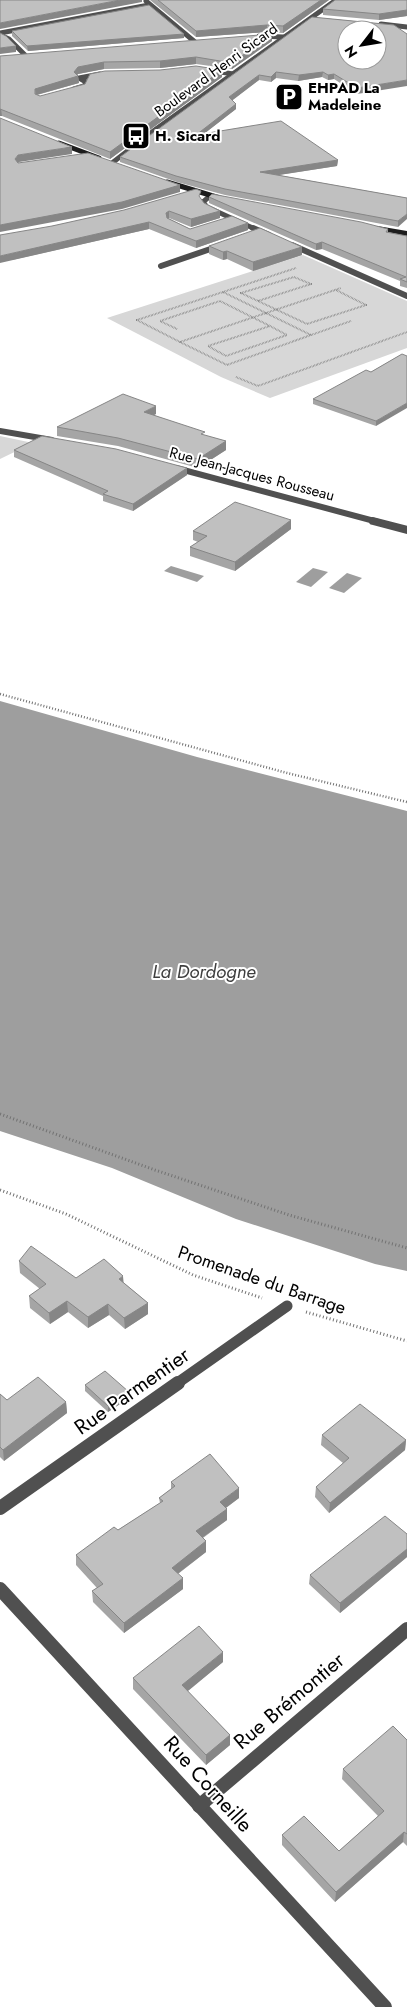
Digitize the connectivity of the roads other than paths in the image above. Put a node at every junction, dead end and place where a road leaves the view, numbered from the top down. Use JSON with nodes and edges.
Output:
{"nodes":[{"id":1,"x":336,"y":0,"type":"edge"},
{"id":2,"x":147,"y":2,"type":"edge"},
{"id":3,"x":312,"y":18,"type":"junction"},
{"id":4,"x":320,"y":18,"type":"edge"},
{"id":5,"x":387,"y":25,"type":"edge"},
{"id":6,"x":407,"y":27,"type":"edge"},
{"id":7,"x":0,"y":34,"type":"edge"},
{"id":8,"x":249,"y":37,"type":"edge"},
{"id":9,"x":283,"y":37,"type":"junction"},
{"id":10,"x":204,"y":41,"type":"edge"},
{"id":11,"x":185,"y":42,"type":"edge"},
{"id":12,"x":195,"y":42,"type":"junction"},
{"id":13,"x":36,"y":55,"type":"edge"},
{"id":14,"x":26,"y":56,"type":"junction"},
{"id":15,"x":17,"y":57,"type":"edge"},
{"id":16,"x":201,"y":69,"type":"edge"},
{"id":17,"x":105,"y":73,"type":"edge"},
{"id":18,"x":233,"y":74,"type":"junction"},
{"id":19,"x":70,"y":91,"type":"edge"},
{"id":20,"x":53,"y":141,"type":"edge"},
{"id":21,"x":92,"y":156,"type":"junction"},
{"id":22,"x":74,"y":158,"type":"edge"},
{"id":23,"x":112,"y":163,"type":"junction"},
{"id":24,"x":121,"y":166,"type":"edge"},
{"id":25,"x":162,"y":180,"type":"edge"},
{"id":26,"x":195,"y":192,"type":"junction"},
{"id":27,"x":184,"y":196,"type":"edge"},
{"id":28,"x":210,"y":196,"type":"junction"},
{"id":29,"x":234,"y":202,"type":"edge"},
{"id":30,"x":233,"y":218,"type":"junction"},
{"id":31,"x":224,"y":221,"type":"edge"},
{"id":32,"x":374,"y":228,"type":"edge"},
{"id":33,"x":260,"y":231,"type":"junction"},
{"id":34,"x":251,"y":234,"type":"edge"},
{"id":35,"x":407,"y":234,"type":"edge"},
{"id":36,"x":278,"y":239,"type":"edge"},
{"id":37,"x":233,"y":240,"type":"edge"},
{"id":38,"x":287,"y":243,"type":"edge"},
{"id":39,"x":161,"y":266,"type":"dead end"},
{"id":40,"x":407,"y":296,"type":"edge"},
{"id":41,"x":0,"y":431,"type":"edge"},
{"id":42,"x":58,"y":441,"type":"edge"},
{"id":43,"x":170,"y":466,"type":"edge"},
{"id":44,"x":407,"y":530,"type":"edge"},
{"id":45,"x":286,"y":1306,"type":"road end"},
{"id":46,"x":0,"y":1508,"type":"edge"},
{"id":47,"x":0,"y":1589,"type":"edge"},
{"id":48,"x":407,"y":1629,"type":"edge"},
{"id":49,"x":199,"y":1806,"type":"junction"},
{"id":50,"x":386,"y":2007,"type":"edge"}],
"edges":[{"from":1,"to":3,"type":"street","name":"Boulevard Henri Sicard"},
{"from":2,"to":7,"type":"street"},
{"from":2,"to":12,"type":"street"},
{"from":3,"to":4,"type":"street"},
{"from":3,"to":9,"type":"street","name":"Boulevard Henri Sicard"},
{"from":5,"to":6,"type":"street"},
{"from":7,"to":14,"type":"street"},
{"from":8,"to":9,"type":"street"},
{"from":9,"to":18,"type":"street","name":"Boulevard Henri Sicard"},
{"from":10,"to":12,"type":"street"},
{"from":11,"to":12,"type":"street"},
{"from":13,"to":14,"type":"street"},
{"from":14,"to":15,"type":"street"},
{"from":16,"to":18,"type":"street"},
{"from":17,"to":19,"type":"street"},
{"from":18,"to":23,"type":"street","name":"Boulevard Henri Sicard"},
{"from":20,"to":21,"type":"main road"},
{"from":21,"to":22,"type":"street"},
{"from":21,"to":23,"type":"main road"},
{"from":23,"to":24,"type":"main road"},
{"from":25,"to":26,"type":"main road"},
{"from":26,"to":27,"type":"street"},
{"from":26,"to":28,"type":"main road"},
{"from":28,"to":29,"type":"main road"},
{"from":28,"to":30,"type":"street"},
{"from":30,"to":31,"type":"street"},
{"from":30,"to":33,"type":"street"},
{"from":32,"to":35,"type":"main road"},
{"from":33,"to":34,"type":"street"},
{"from":33,"to":36,"type":"street"},
{"from":37,"to":39,"type":"street"},
{"from":38,"to":40,"type":"street"},
{"from":41,"to":42,"type":"street"},
{"from":43,"to":44,"type":"street","name":"Rue Jean-Jacques Rousseau"},
{"from":45,"to":46,"type":"street","name":"Rue Parmentier"},
{"from":47,"to":49,"type":"street","name":"Rue Corneille"},
{"from":48,"to":49,"type":"street","name":"Rue Brémontier"},
{"from":49,"to":50,"type":"street","name":"Rue Corneille"}]}
